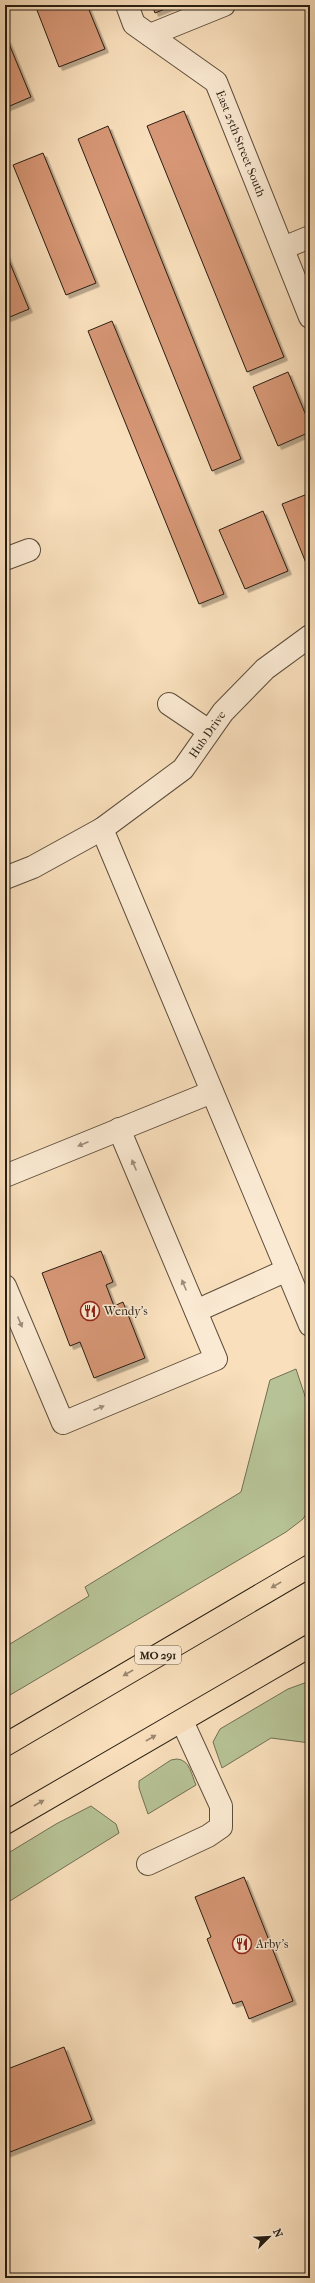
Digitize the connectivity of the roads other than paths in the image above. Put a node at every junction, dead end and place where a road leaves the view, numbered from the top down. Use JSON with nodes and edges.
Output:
{"nodes":[{"id":1,"x":127,"y":5,"type":"edge"},
{"id":2,"x":224,"y":5,"type":"edge"},
{"id":3,"x":150,"y":35,"type":"junction"},
{"id":4,"x":310,"y":237,"type":"edge"},
{"id":5,"x":283,"y":248,"type":"junction"},
{"id":6,"x":310,"y":317,"type":"edge"},
{"id":7,"x":28,"y":550,"type":"dead end"},
{"id":8,"x":5,"y":559,"type":"edge"},
{"id":9,"x":310,"y":636,"type":"edge"},
{"id":10,"x":169,"y":704,"type":"dead end"},
{"id":11,"x":209,"y":731,"type":"junction"},
{"id":12,"x":102,"y":829,"type":"junction"},
{"id":13,"x":5,"y":878,"type":"edge"},
{"id":14,"x":212,"y":1092,"type":"junction"},
{"id":15,"x":119,"y":1128,"type":"junction"},
{"id":16,"x":5,"y":1176,"type":"edge"},
{"id":17,"x":287,"y":1270,"type":"junction"},
{"id":18,"x":5,"y":1286,"type":"edge"},
{"id":19,"x":196,"y":1311,"type":"junction"},
{"id":20,"x":310,"y":1325,"type":"edge"},
{"id":21,"x":310,"y":1566,"type":"edge"},
{"id":22,"x":310,"y":1646,"type":"edge"},
{"id":23,"x":310,"y":1659,"type":"edge"},
{"id":24,"x":277,"y":1665,"type":"junction"},
{"id":25,"x":182,"y":1721,"type":"junction"},
{"id":26,"x":5,"y":1745,"type":"edge"},
{"id":27,"x":5,"y":1823,"type":"edge"},
{"id":28,"x":148,"y":1864,"type":"dead end"}],
"edges":[{"from":1,"to":3,"type":"street","name":"East 25th Street South"},
{"from":2,"to":3,"type":"street"},
{"from":3,"to":5,"type":"street","name":"East 25th Street South"},
{"from":4,"to":5,"type":"street"},
{"from":5,"to":6,"type":"street","name":"East 25th Street South"},
{"from":7,"to":8,"type":"street"},
{"from":9,"to":11,"type":"street","name":"Hub Drive"},
{"from":10,"to":11,"type":"street"},
{"from":11,"to":12,"type":"street","name":"Hub Drive"},
{"from":12,"to":13,"type":"street","name":"Hub Drive"},
{"from":12,"to":14,"type":"street"},
{"from":14,"to":15,"type":"street"},
{"from":14,"to":17,"type":"street"},
{"from":15,"to":16,"type":"street","one_way":true},
{"from":19,"to":15,"type":"street","one_way":true},
{"from":17,"to":19,"type":"street"},
{"from":17,"to":20,"type":"street"},
{"from":18,"to":19,"type":"street","one_way":true},
{"from":21,"to":26,"type":"highway","number":"MO 291","one_way":true},
{"from":22,"to":24,"type":"highway"},
{"from":23,"to":24,"type":"highway"},
{"from":24,"to":25,"type":"highway"},
{"from":27,"to":25,"type":"highway","one_way":true},
{"from":25,"to":28,"type":"street"}]}
